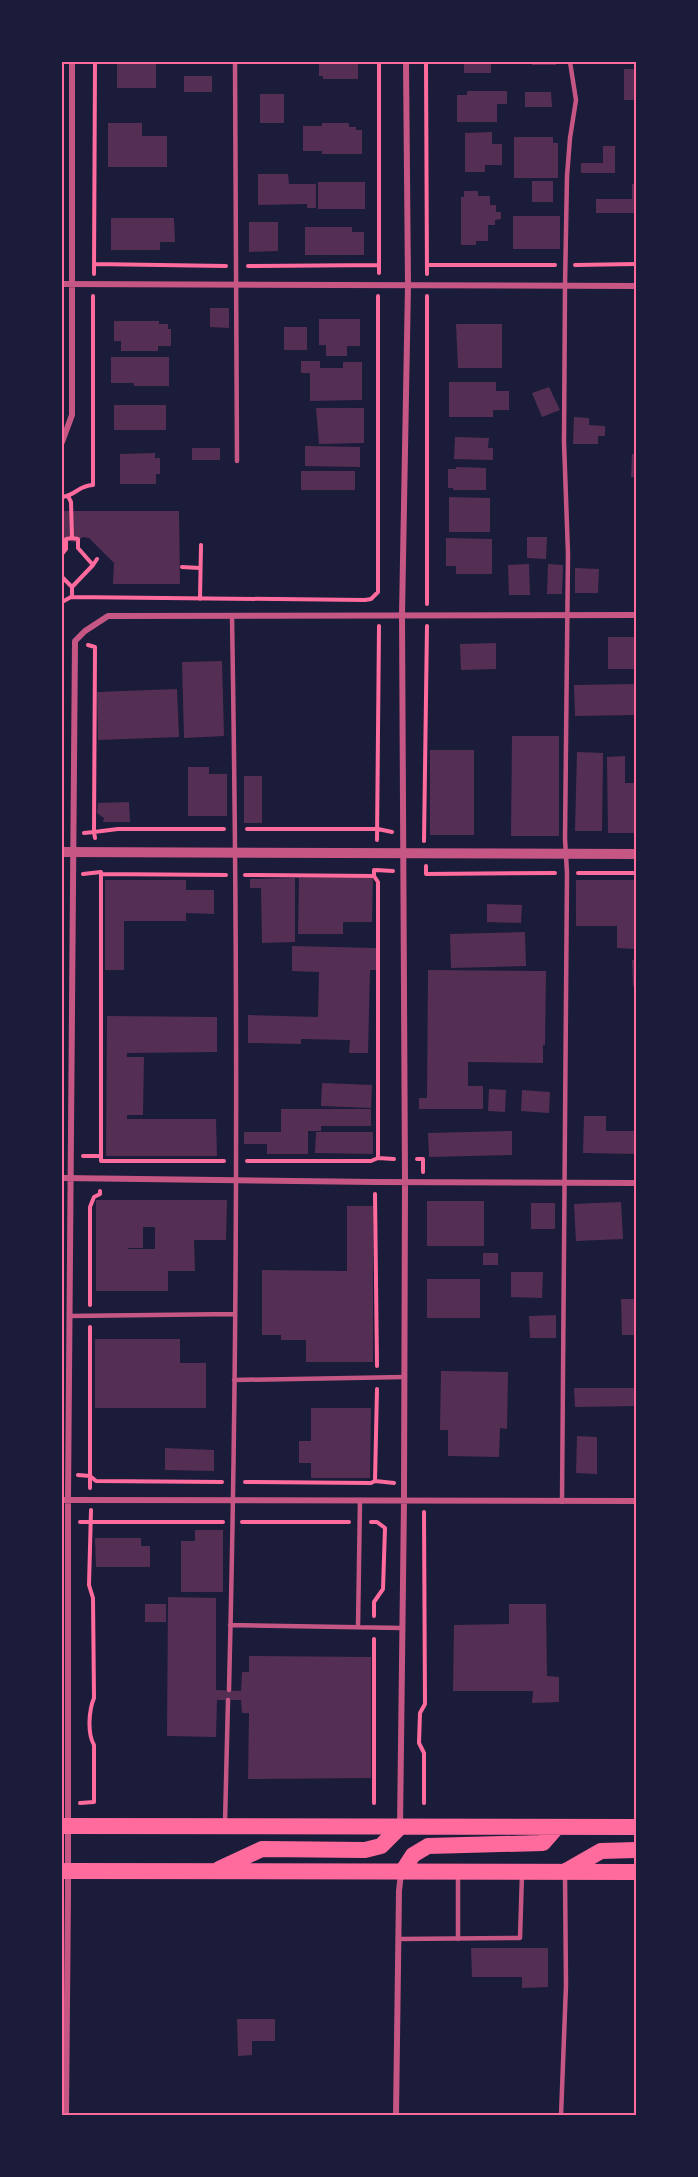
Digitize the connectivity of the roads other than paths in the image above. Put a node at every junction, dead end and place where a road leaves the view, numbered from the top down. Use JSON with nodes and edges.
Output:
{"nodes":[{"id":1,"x":72,"y":62,"type":"edge"},
{"id":2,"x":235,"y":62,"type":"edge"},
{"id":3,"x":405,"y":62,"type":"edge"},
{"id":4,"x":570,"y":62,"type":"edge"},
{"id":5,"x":62,"y":284,"type":"edge"},
{"id":6,"x":71,"y":284,"type":"junction"},
{"id":7,"x":237,"y":285,"type":"junction"},
{"id":8,"x":408,"y":285,"type":"junction"},
{"id":9,"x":565,"y":286,"type":"junction"},
{"id":10,"x":636,"y":286,"type":"edge"},
{"id":11,"x":62,"y":442,"type":"edge"},
{"id":12,"x":237,"y":461,"type":"dead end"},
{"id":13,"x":402,"y":615,"type":"junction"},
{"id":14,"x":567,"y":615,"type":"junction"},
{"id":15,"x":636,"y":615,"type":"edge"},
{"id":16,"x":232,"y":616,"type":"junction"},
{"id":17,"x":67,"y":852,"type":"edge"},
{"id":18,"x":236,"y":852,"type":"junction"},
{"id":19,"x":404,"y":852,"type":"junction"},
{"id":20,"x":567,"y":854,"type":"junction"},
{"id":21,"x":636,"y":854,"type":"edge"},
{"id":22,"x":62,"y":1178,"type":"edge"},
{"id":23,"x":70,"y":1178,"type":"junction"},
{"id":24,"x":235,"y":1180,"type":"junction"},
{"id":25,"x":405,"y":1182,"type":"junction"},
{"id":26,"x":564,"y":1183,"type":"junction"},
{"id":27,"x":636,"y":1183,"type":"edge"},
{"id":28,"x":235,"y":1314,"type":"junction"},
{"id":29,"x":69,"y":1316,"type":"junction"},
{"id":30,"x":405,"y":1377,"type":"junction"},
{"id":31,"x":234,"y":1380,"type":"junction"},
{"id":32,"x":65,"y":1500,"type":"edge"},
{"id":33,"x":233,"y":1500,"type":"junction"},
{"id":34,"x":360,"y":1500,"type":"junction"},
{"id":35,"x":404,"y":1500,"type":"junction"},
{"id":36,"x":636,"y":1501,"type":"edge"},
{"id":37,"x":562,"y":1502,"type":"junction"},
{"id":38,"x":230,"y":1625,"type":"junction"},
{"id":39,"x":358,"y":1627,"type":"junction"},
{"id":40,"x":403,"y":1628,"type":"junction"},
{"id":41,"x":65,"y":1635,"type":"edge"},
{"id":42,"x":229,"y":1690,"type":"dead end"},
{"id":43,"x":228,"y":1700,"type":"dead end"},
{"id":44,"x":65,"y":1827,"type":"edge"},
{"id":45,"x":225,"y":1827,"type":"junction"},
{"id":46,"x":400,"y":1827,"type":"junction"},
{"id":47,"x":557,"y":1827,"type":"junction"},
{"id":48,"x":636,"y":1827,"type":"edge"},
{"id":49,"x":636,"y":1850,"type":"edge"},
{"id":50,"x":65,"y":1871,"type":"edge"},
{"id":51,"x":213,"y":1871,"type":"junction"},
{"id":52,"x":402,"y":1872,"type":"junction"},
{"id":53,"x":458,"y":1872,"type":"junction"},
{"id":54,"x":522,"y":1872,"type":"junction"},
{"id":55,"x":565,"y":1872,"type":"junction"},
{"id":56,"x":636,"y":1872,"type":"edge"},
{"id":57,"x":398,"y":1939,"type":"junction"},
{"id":58,"x":458,"y":1939,"type":"junction"},
{"id":59,"x":66,"y":2115,"type":"edge"},
{"id":60,"x":396,"y":2115,"type":"edge"},
{"id":61,"x":561,"y":2115,"type":"edge"}],
"edges":[{"from":1,"to":6,"type":"street"},
{"from":2,"to":7,"type":"lane"},
{"from":3,"to":8,"type":"street"},
{"from":4,"to":9,"type":"lane"},
{"from":5,"to":6,"type":"street"},
{"from":6,"to":7,"type":"street"},
{"from":6,"to":11,"type":"street"},
{"from":7,"to":8,"type":"street"},
{"from":7,"to":12,"type":"lane"},
{"from":8,"to":9,"type":"street"},
{"from":8,"to":13,"type":"street"},
{"from":9,"to":10,"type":"street"},
{"from":9,"to":14,"type":"lane"},
{"from":13,"to":14,"type":"street"},
{"from":13,"to":16,"type":"street"},
{"from":13,"to":19,"type":"street"},
{"from":14,"to":15,"type":"street"},
{"from":14,"to":20,"type":"lane"},
{"from":16,"to":17,"type":"street"},
{"from":16,"to":18,"type":"lane"},
{"from":17,"to":18,"type":"street"},
{"from":17,"to":23,"type":"street"},
{"from":18,"to":19,"type":"street"},
{"from":18,"to":24,"type":"lane"},
{"from":19,"to":20,"type":"street"},
{"from":19,"to":25,"type":"street"},
{"from":20,"to":21,"type":"street"},
{"from":20,"to":26,"type":"lane"},
{"from":22,"to":23,"type":"street"},
{"from":23,"to":24,"type":"street"},
{"from":23,"to":29,"type":"street"},
{"from":24,"to":25,"type":"street"},
{"from":24,"to":28,"type":"lane"},
{"from":25,"to":26,"type":"street"},
{"from":25,"to":30,"type":"street"},
{"from":26,"to":27,"type":"street"},
{"from":26,"to":37,"type":"lane"},
{"from":28,"to":29,"type":"lane"},
{"from":28,"to":31,"type":"lane"},
{"from":29,"to":32,"type":"street"},
{"from":30,"to":31,"type":"lane"},
{"from":30,"to":35,"type":"street"},
{"from":31,"to":33,"type":"lane"},
{"from":32,"to":33,"type":"street"},
{"from":32,"to":41,"type":"street"},
{"from":33,"to":34,"type":"street"},
{"from":33,"to":38,"type":"lane"},
{"from":34,"to":35,"type":"street"},
{"from":34,"to":39,"type":"lane"},
{"from":35,"to":37,"type":"street"},
{"from":35,"to":40,"type":"street"},
{"from":36,"to":37,"type":"street"},
{"from":38,"to":39,"type":"lane"},
{"from":38,"to":42,"type":"lane"},
{"from":39,"to":40,"type":"lane"},
{"from":40,"to":46,"type":"street"},
{"from":41,"to":44,"type":"street"},
{"from":43,"to":45,"type":"lane"},
{"from":44,"to":45,"type":"highway"},
{"from":44,"to":50,"type":"street"},
{"from":45,"to":46,"type":"highway"},
{"from":46,"to":47,"type":"highway"},
{"from":46,"to":51,"type":"highway"},
{"from":47,"to":48,"type":"highway"},
{"from":47,"to":52,"type":"highway"},
{"from":49,"to":55,"type":"highway"},
{"from":50,"to":51,"type":"highway"},
{"from":50,"to":59,"type":"street"},
{"from":51,"to":52,"type":"highway"},
{"from":52,"to":53,"type":"highway"},
{"from":52,"to":57,"type":"street"},
{"from":53,"to":54,"type":"highway"},
{"from":53,"to":58,"type":"lane"},
{"from":54,"to":55,"type":"highway"},
{"from":54,"to":58,"type":"lane"},
{"from":55,"to":56,"type":"highway"},
{"from":55,"to":61,"type":"lane"},
{"from":57,"to":58,"type":"lane"},
{"from":57,"to":60,"type":"street"}]}
